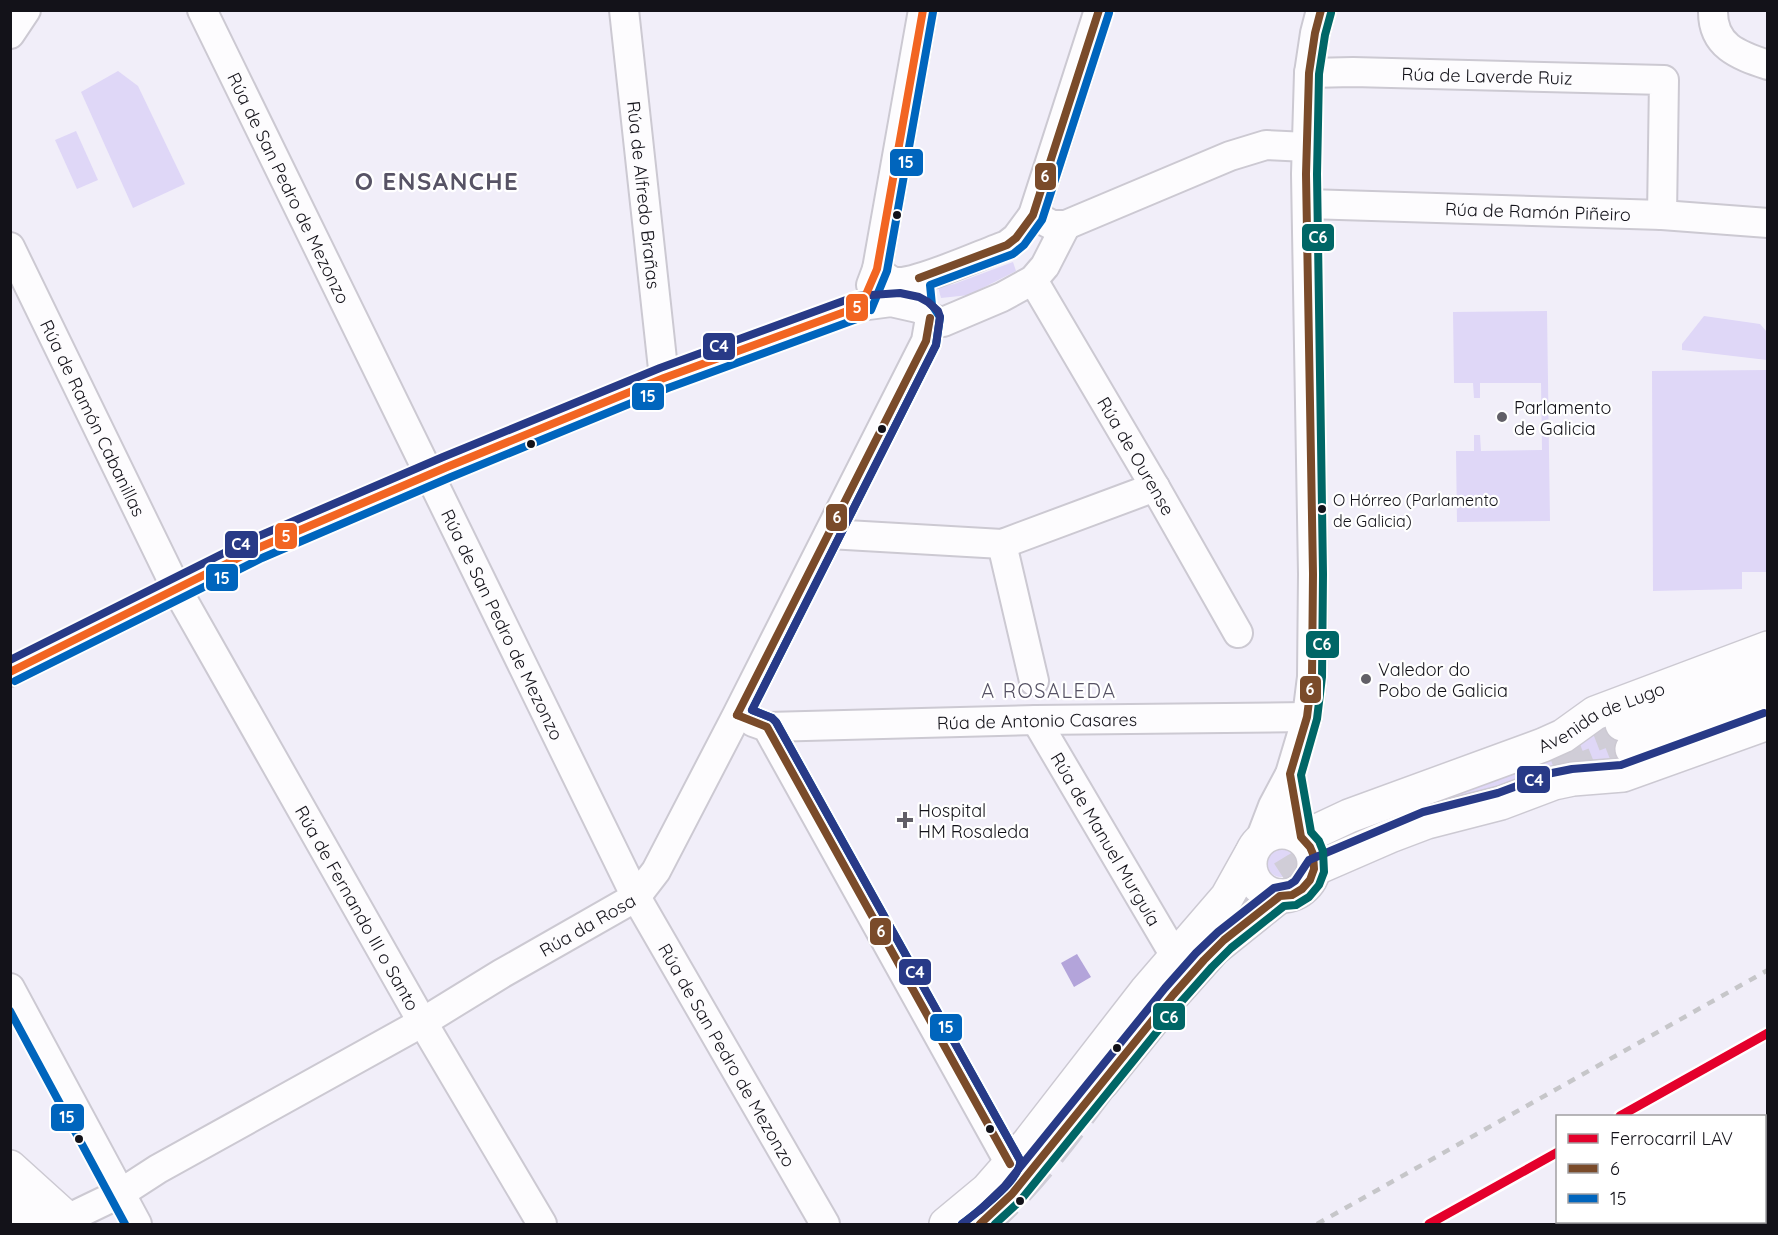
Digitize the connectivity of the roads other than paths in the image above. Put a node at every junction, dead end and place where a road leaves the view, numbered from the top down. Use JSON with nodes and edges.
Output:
{"nodes":[{"id":1,"x":26,"y":10,"type":"edge"},
{"id":2,"x":624,"y":10,"type":"edge"},
{"id":3,"x":923,"y":10,"type":"edge"},
{"id":4,"x":1099,"y":10,"type":"edge"},
{"id":5,"x":1321,"y":10,"type":"edge"},
{"id":6,"x":1713,"y":10,"type":"edge"},
{"id":7,"x":203,"y":12,"type":"edge"},
{"id":8,"x":10,"y":34,"type":"edge"},
{"id":9,"x":1767,"y":65,"type":"edge"},
{"id":10,"x":1310,"y":73,"type":"junction"},
{"id":11,"x":1307,"y":147,"type":"junction"},
{"id":12,"x":1307,"y":204,"type":"junction"},
{"id":13,"x":1033,"y":215,"type":"junction"},
{"id":14,"x":1662,"y":215,"type":"junction"},
{"id":15,"x":1767,"y":223,"type":"edge"},
{"id":16,"x":1066,"y":225,"type":"junction"},
{"id":17,"x":10,"y":247,"type":"edge"},
{"id":18,"x":877,"y":269,"type":"junction"},
{"id":19,"x":919,"y":278,"type":"junction"},
{"id":20,"x":1033,"y":280,"type":"junction"},
{"id":21,"x":861,"y":306,"type":"junction"},
{"id":22,"x":926,"y":314,"type":"junction"},
{"id":23,"x":664,"y":378,"type":"junction"},
{"id":24,"x":429,"y":475,"type":"junction"},
{"id":25,"x":1155,"y":487,"type":"junction"},
{"id":26,"x":829,"y":534,"type":"junction"},
{"id":27,"x":1002,"y":544,"type":"junction"},
{"id":28,"x":176,"y":588,"type":"junction"},
{"id":29,"x":1238,"y":633,"type":"dead end"},
{"id":30,"x":1767,"y":648,"type":"edge"},
{"id":31,"x":1767,"y":671,"type":"edge"},
{"id":32,"x":10,"y":672,"type":"edge"},
{"id":33,"x":1034,"y":681,"type":"dead end"},
{"id":34,"x":1767,"y":700,"type":"edge"},
{"id":35,"x":737,"y":715,"type":"junction"},
{"id":36,"x":1307,"y":717,"type":"junction"},
{"id":37,"x":1036,"y":720,"type":"junction"},
{"id":38,"x":1767,"y":723,"type":"edge"},
{"id":39,"x":767,"y":727,"type":"junction"},
{"id":40,"x":1290,"y":774,"type":"junction"},
{"id":41,"x":1256,"y":847,"type":"junction"},
{"id":42,"x":1307,"y":849,"type":"junction"},
{"id":43,"x":1280,"y":896,"type":"junction"},
{"id":44,"x":636,"y":897,"type":"junction"},
{"id":45,"x":1175,"y":956,"type":"junction"},
{"id":46,"x":10,"y":988,"type":"edge"},
{"id":47,"x":423,"y":1022,"type":"junction"},
{"id":48,"x":1010,"y":1164,"type":"junction"},
{"id":49,"x":10,"y":1167,"type":"edge"},
{"id":50,"x":121,"y":1193,"type":"junction"},
{"id":51,"x":10,"y":1202,"type":"edge"},
{"id":52,"x":58,"y":1223,"type":"edge"},
{"id":53,"x":137,"y":1224,"type":"edge"},
{"id":54,"x":542,"y":1224,"type":"edge"},
{"id":55,"x":825,"y":1224,"type":"edge"},
{"id":56,"x":946,"y":1224,"type":"edge"},
{"id":57,"x":980,"y":1224,"type":"edge"}],
"edges":[{"from":1,"to":8,"type":"street"},
{"from":2,"to":23,"type":"street","name":"Rúa de Alfredo Brañas"},
{"from":3,"to":18,"type":"street"},
{"from":4,"to":13,"type":"street"},
{"from":5,"to":10,"type":"street"},
{"from":6,"to":9,"type":"street"},
{"from":7,"to":24,"type":"street","name":"Rúa de San Pedro de Mezonzo"},
{"from":10,"to":11,"type":"street"},
{"from":10,"to":14,"type":"street","name":"Rúa de Laverde Ruiz"},
{"from":11,"to":12,"type":"street"},
{"from":11,"to":16,"type":"street"},
{"from":12,"to":14,"type":"street","name":"Rúa de Ramón Piñeiro"},
{"from":12,"to":36,"type":"street"},
{"from":13,"to":16,"type":"street"},
{"from":13,"to":19,"type":"street"},
{"from":14,"to":15,"type":"street","name":"Rúa de Ramón Piñeiro"},
{"from":16,"to":20,"type":"street"},
{"from":17,"to":28,"type":"street","name":"Rúa de Ramón Cabanillas"},
{"from":18,"to":19,"type":"street"},
{"from":18,"to":21,"type":"street"},
{"from":19,"to":22,"type":"street","name":"Rúa da Rosa"},
{"from":20,"to":22,"type":"street"},
{"from":20,"to":25,"type":"street","name":"Rúa de Ourense"},
{"from":21,"to":22,"type":"street"},
{"from":21,"to":23,"type":"street"},
{"from":22,"to":26,"type":"street","name":"Rúa da Rosa"},
{"from":23,"to":24,"type":"street"},
{"from":24,"to":28,"type":"street"},
{"from":24,"to":44,"type":"street","name":"Rúa de San Pedro de Mezonzo"},
{"from":25,"to":27,"type":"street"},
{"from":25,"to":29,"type":"street","name":"Rúa de Ourense"},
{"from":26,"to":27,"type":"street"},
{"from":26,"to":35,"type":"street","name":"Rúa da Rosa"},
{"from":27,"to":33,"type":"street"},
{"from":28,"to":32,"type":"street"},
{"from":28,"to":47,"type":"street","name":"Rúa de Fernando III o Santo"},
{"from":30,"to":42,"type":"main road","name":"Avenida de Lugo"},
{"from":31,"to":34,"type":"main road","name":"Avenida de Lugo"},
{"from":35,"to":39,"type":"street"},
{"from":35,"to":44,"type":"street","name":"Rúa da Rosa"},
{"from":36,"to":37,"type":"street","name":"Rúa de Antonio Casares"},
{"from":36,"to":40,"type":"street"},
{"from":37,"to":39,"type":"street","name":"Rúa de Antonio Casares"},
{"from":37,"to":45,"type":"street","name":"Rúa de Manuel Murguía"},
{"from":38,"to":42,"type":"main road"},
{"from":39,"to":48,"type":"street"},
{"from":40,"to":41,"type":"street"},
{"from":40,"to":42,"type":"street"},
{"from":41,"to":42,"type":"main road"},
{"from":41,"to":43,"type":"main road"},
{"from":41,"to":45,"type":"main road"},
{"from":42,"to":43,"type":"main road"},
{"from":43,"to":57,"type":"main road"},
{"from":44,"to":47,"type":"street","name":"Rúa da Rosa"},
{"from":44,"to":55,"type":"street","name":"Rúa de San Pedro de Mezonzo"},
{"from":45,"to":48,"type":"main road"},
{"from":46,"to":50,"type":"street"},
{"from":47,"to":50,"type":"street","name":"Rúa da Rosa"},
{"from":47,"to":54,"type":"street","name":"Rúa de Fernando III o Santo"},
{"from":48,"to":56,"type":"main road"},
{"from":49,"to":52,"type":"main road"},
{"from":50,"to":52,"type":"street","name":"Rúa da Rosa"},
{"from":50,"to":53,"type":"street"},
{"from":51,"to":52,"type":"main road"}]}
